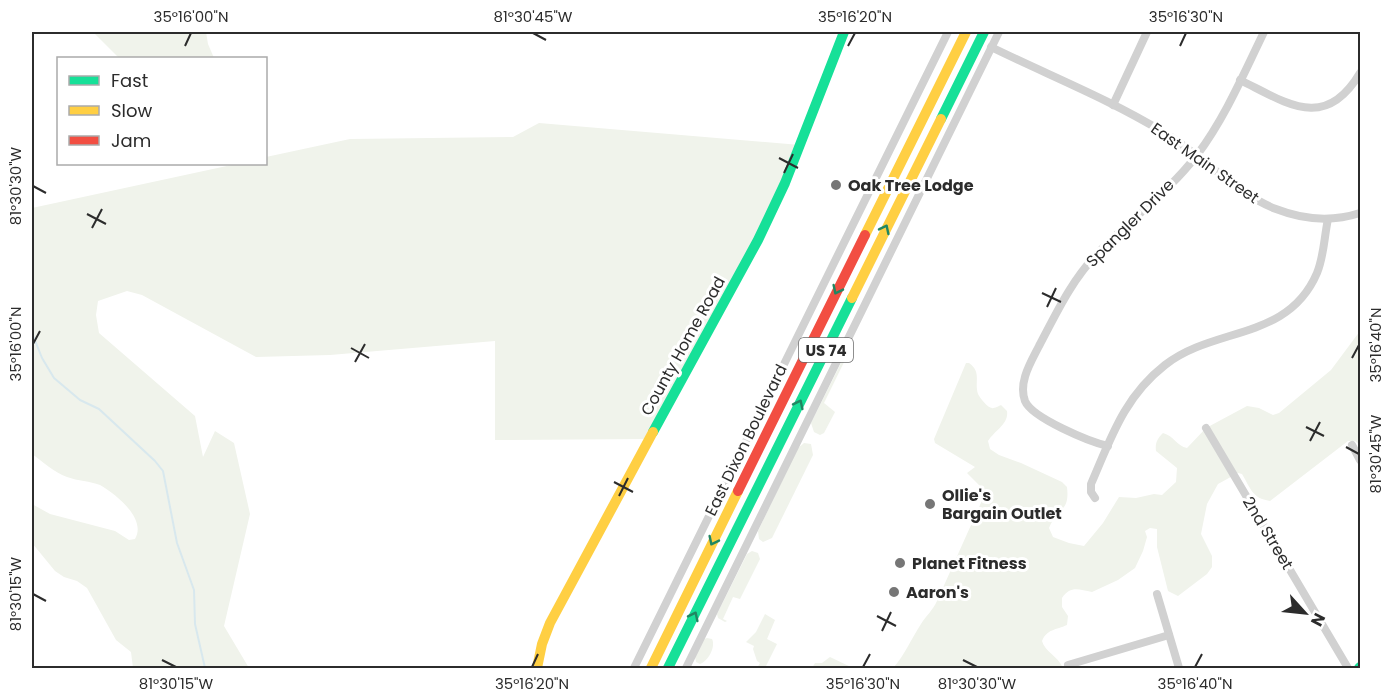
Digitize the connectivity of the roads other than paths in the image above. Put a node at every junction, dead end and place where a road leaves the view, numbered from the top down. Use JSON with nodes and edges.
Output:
{"nodes":[{"id":1,"x":844,"y":32,"type":"edge"},
{"id":2,"x":948,"y":32,"type":"edge"},
{"id":3,"x":966,"y":32,"type":"edge"},
{"id":4,"x":973,"y":32,"type":"edge"},
{"id":5,"x":984,"y":32,"type":"edge"},
{"id":6,"x":999,"y":32,"type":"edge"},
{"id":7,"x":1148,"y":32,"type":"edge"},
{"id":8,"x":1264,"y":32,"type":"edge"},
{"id":9,"x":991,"y":47,"type":"junction"},
{"id":10,"x":1360,"y":73,"type":"edge"},
{"id":11,"x":1240,"y":80,"type":"junction"},
{"id":12,"x":914,"y":100,"type":"junction"},
{"id":13,"x":1113,"y":105,"type":"junction"},
{"id":14,"x":928,"y":107,"type":"junction"},
{"id":15,"x":947,"y":107,"type":"junction"},
{"id":16,"x":959,"y":113,"type":"junction"},
{"id":17,"x":1197,"y":154,"type":"junction"},
{"id":18,"x":897,"y":206,"type":"junction"},
{"id":19,"x":1360,"y":213,"type":"edge"},
{"id":20,"x":1328,"y":219,"type":"junction"},
{"id":21,"x":1206,"y":428,"type":"dead end"},
{"id":22,"x":787,"y":429,"type":"junction"},
{"id":23,"x":800,"y":436,"type":"junction"},
{"id":24,"x":1352,"y":445,"type":"dead end"},
{"id":25,"x":1108,"y":446,"type":"junction"},
{"id":26,"x":1360,"y":460,"type":"edge"},
{"id":27,"x":1095,"y":498,"type":"dead end"},
{"id":28,"x":1157,"y":594,"type":"dead end"},
{"id":29,"x":1169,"y":635,"type":"junction"},
{"id":30,"x":1068,"y":665,"type":"dead end"},
{"id":31,"x":537,"y":669,"type":"edge"},
{"id":32,"x":634,"y":669,"type":"edge"},
{"id":33,"x":651,"y":669,"type":"edge"},
{"id":34,"x":668,"y":669,"type":"edge"},
{"id":35,"x":686,"y":669,"type":"edge"},
{"id":36,"x":1179,"y":669,"type":"edge"},
{"id":37,"x":1348,"y":669,"type":"edge"}],
"edges":[{"from":1,"to":31,"type":"main road","name":"County Home Road"},
{"from":2,"to":12,"type":"street","name":"East Dixon Boulevard"},
{"from":3,"to":14,"type":"main road","name":"East Dixon Boulevard","number":"US 74"},
{"from":4,"to":15,"type":"main road"},
{"from":5,"to":15,"type":"main road","name":"East Dixon Boulevard","number":"US 74"},
{"from":6,"to":9,"type":"street"},
{"from":7,"to":13,"type":"street"},
{"from":8,"to":11,"type":"street","name":"Spangler Drive"},
{"from":9,"to":13,"type":"street","name":"East Main Street"},
{"from":9,"to":16,"type":"street"},
{"from":10,"to":11,"type":"street"},
{"from":11,"to":17,"type":"street","name":"Spangler Drive"},
{"from":12,"to":14,"type":"street"},
{"from":12,"to":32,"type":"street","name":"East Dixon Boulevard"},
{"from":13,"to":17,"type":"street","name":"East Main Street"},
{"from":14,"to":18,"type":"main road"},
{"from":14,"to":33,"type":"main road","name":"East Dixon Boulevard","number":"US 74","one_way":true},
{"from":15,"to":16,"type":"street"},
{"from":15,"to":18,"type":"main road","name":"East Dixon Boulevard","number":"US 74"},
{"from":16,"to":23,"type":"street"},
{"from":17,"to":20,"type":"street","name":"East Main Street"},
{"from":17,"to":25,"type":"street","name":"Spangler Drive"},
{"from":22,"to":18,"type":"main road","name":"East Dixon Boulevard","number":"US 74","one_way":true},
{"from":19,"to":20,"type":"street","name":"East Main Street"},
{"from":20,"to":25,"type":"street"},
{"from":21,"to":37,"type":"street","name":"2nd Street"},
{"from":22,"to":23,"type":"street"},
{"from":34,"to":22,"type":"main road","name":"East Dixon Boulevard","number":"US 74","one_way":true},
{"from":23,"to":35,"type":"street"},
{"from":24,"to":26,"type":"street"},
{"from":25,"to":27,"type":"street"},
{"from":28,"to":29,"type":"street"},
{"from":29,"to":30,"type":"street"},
{"from":29,"to":36,"type":"street"}]}
